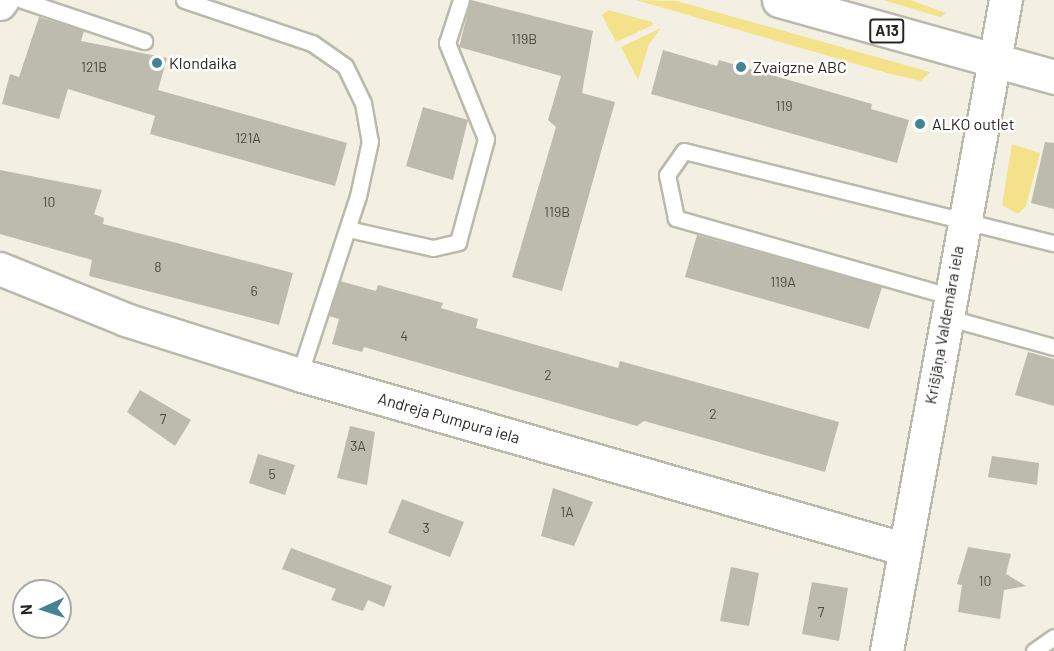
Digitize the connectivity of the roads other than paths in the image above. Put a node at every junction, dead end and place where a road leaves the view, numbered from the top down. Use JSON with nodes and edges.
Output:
{"nodes":[{"id":1,"x":3,"y":0,"type":"edge"},
{"id":2,"x":22,"y":0,"type":"edge"},
{"id":3,"x":184,"y":0,"type":"edge"},
{"id":4,"x":461,"y":0,"type":"edge"},
{"id":5,"x":779,"y":0,"type":"edge"},
{"id":6,"x":1006,"y":0,"type":"edge"},
{"id":7,"x":0,"y":4,"type":"edge"},
{"id":8,"x":144,"y":41,"type":"dead end"},
{"id":9,"x":995,"y":61,"type":"junction"},
{"id":10,"x":1054,"y":77,"type":"edge"},
{"id":11,"x":964,"y":217,"type":"junction"},
{"id":12,"x":348,"y":229,"type":"junction"},
{"id":13,"x":1054,"y":243,"type":"edge"},
{"id":14,"x":0,"y":269,"type":"edge"},
{"id":15,"x":948,"y":307,"type":"junction"},
{"id":16,"x":1054,"y":347,"type":"edge"},
{"id":17,"x":299,"y":375,"type":"junction"},
{"id":18,"x":903,"y":549,"type":"junction"},
{"id":19,"x":1054,"y":638,"type":"edge"},
{"id":20,"x":887,"y":651,"type":"edge"},
{"id":21,"x":1034,"y":651,"type":"edge"}],
"edges":[{"from":1,"to":7,"type":"street"},
{"from":2,"to":8,"type":"lane"},
{"from":3,"to":12,"type":"lane"},
{"from":4,"to":12,"type":"lane"},
{"from":5,"to":9,"type":"main road","number":"A13"},
{"from":6,"to":9,"type":"street","name":"Krišjāņa Valdemāra iela"},
{"from":9,"to":10,"type":"main road","number":"A13"},
{"from":9,"to":11,"type":"street","name":"Krišjāņa Valdemāra iela"},
{"from":11,"to":13,"type":"lane"},
{"from":11,"to":15,"type":"street","name":"Krišjāņa Valdemāra iela"},
{"from":11,"to":15,"type":"lane"},
{"from":12,"to":17,"type":"lane"},
{"from":14,"to":17,"type":"street","name":"Andreja Pumpura iela"},
{"from":15,"to":16,"type":"lane"},
{"from":15,"to":18,"type":"street","name":"Krišjāņa Valdemāra iela"},
{"from":17,"to":18,"type":"street","name":"Andreja Pumpura iela"},
{"from":18,"to":20,"type":"street","name":"Krišjāņa Valdemāra iela"},
{"from":19,"to":21,"type":"lane"}]}
